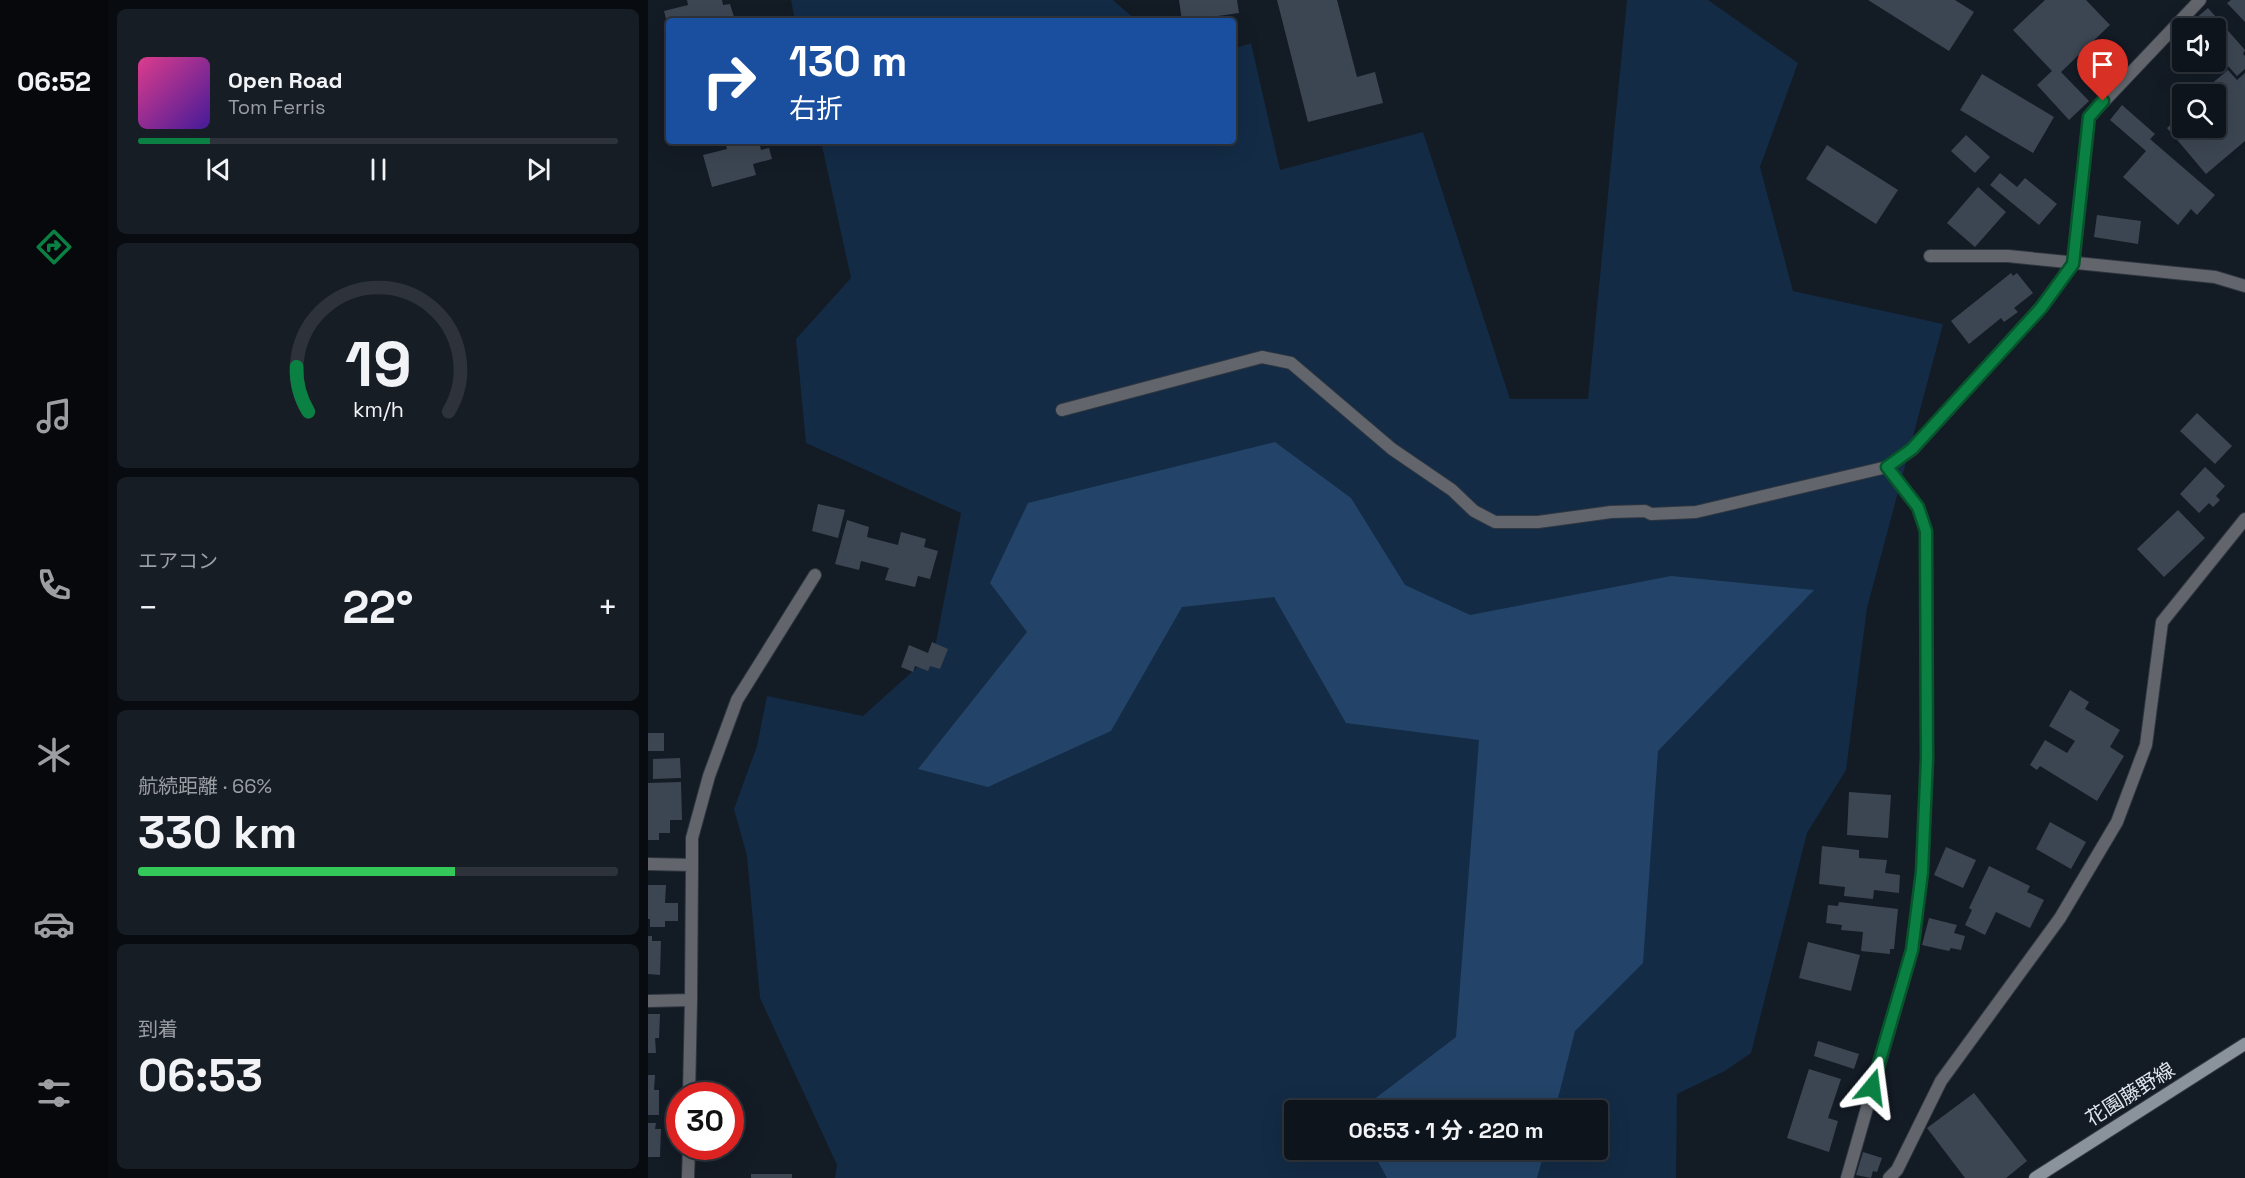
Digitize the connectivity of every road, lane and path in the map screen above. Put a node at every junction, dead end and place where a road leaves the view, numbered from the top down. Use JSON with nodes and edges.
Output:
{"nodes":[{"id":1,"x":2200,"y":0,"type":"edge"},
{"id":2,"x":1930,"y":256,"type":"dead end"},
{"id":3,"x":2073,"y":264,"type":"junction"},
{"id":4,"x":2245,"y":286,"type":"edge"},
{"id":5,"x":1062,"y":410,"type":"dead end"},
{"id":6,"x":1887,"y":467,"type":"junction"},
{"id":7,"x":2245,"y":519,"type":"edge"},
{"id":8,"x":815,"y":575,"type":"dead end"},
{"id":9,"x":648,"y":864,"type":"edge"},
{"id":10,"x":692,"y":865,"type":"junction"},
{"id":11,"x":648,"y":1000,"type":"edge"},
{"id":12,"x":691,"y":1000,"type":"junction"},
{"id":13,"x":2245,"y":1044,"type":"edge"},
{"id":14,"x":689,"y":1082,"type":"edge"},
{"id":15,"x":689,"y":1160,"type":"edge"},
{"id":16,"x":688,"y":1178,"type":"edge"},
{"id":17,"x":1847,"y":1178,"type":"edge"},
{"id":18,"x":1889,"y":1178,"type":"edge"},
{"id":19,"x":2036,"y":1178,"type":"edge"}],
"edges":[{"from":1,"to":3,"type":"street"},
{"from":2,"to":3,"type":"street"},
{"from":3,"to":4,"type":"street"},
{"from":3,"to":6,"type":"street"},
{"from":5,"to":6,"type":"street"},
{"from":6,"to":17,"type":"street"},
{"from":7,"to":18,"type":"street"},
{"from":8,"to":10,"type":"street"},
{"from":9,"to":10,"type":"street"},
{"from":10,"to":12,"type":"street"},
{"from":11,"to":12,"type":"street"},
{"from":12,"to":14,"type":"street"},
{"from":13,"to":19,"type":"main road","name":"花園藤野線"},
{"from":15,"to":16,"type":"street"}]}
